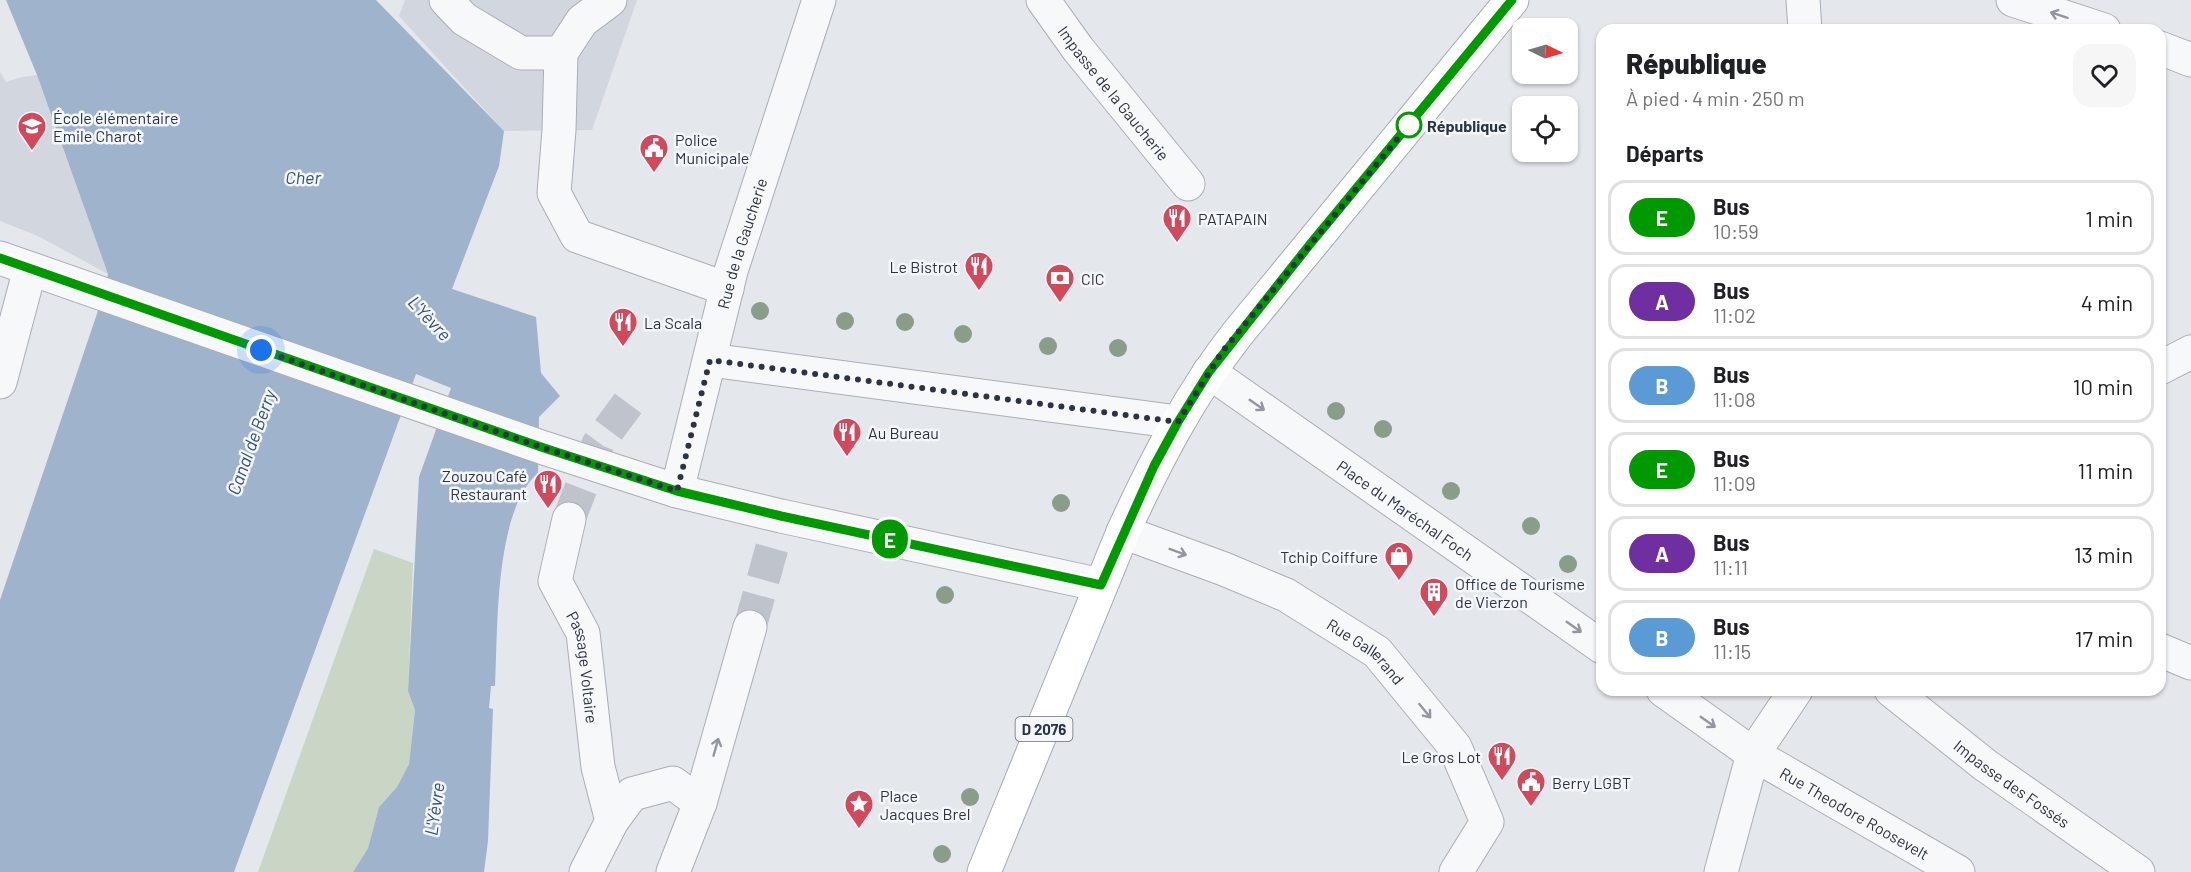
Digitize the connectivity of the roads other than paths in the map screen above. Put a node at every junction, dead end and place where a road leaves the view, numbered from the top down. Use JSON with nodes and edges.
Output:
{"nodes":[{"id":1,"x":446,"y":0,"type":"edge"},
{"id":2,"x":610,"y":0,"type":"edge"},
{"id":3,"x":819,"y":0,"type":"edge"},
{"id":4,"x":1043,"y":0,"type":"edge"},
{"id":5,"x":1512,"y":0,"type":"edge"},
{"id":6,"x":1803,"y":0,"type":"edge"},
{"id":7,"x":2013,"y":0,"type":"edge"},
{"id":8,"x":581,"y":10,"type":"edge"},
{"id":9,"x":1805,"y":24,"type":"edge"},
{"id":10,"x":2086,"y":24,"type":"edge"},
{"id":11,"x":2166,"y":50,"type":"edge"},
{"id":12,"x":561,"y":53,"type":"junction"},
{"id":13,"x":2191,"y":60,"type":"edge"},
{"id":14,"x":1188,"y":184,"type":"dead end"},
{"id":15,"x":0,"y":258,"type":"edge"},
{"id":16,"x":30,"y":269,"type":"junction"},
{"id":17,"x":727,"y":290,"type":"junction"},
{"id":18,"x":2191,"y":352,"type":"edge"},
{"id":19,"x":710,"y":360,"type":"junction"},
{"id":20,"x":2166,"y":365,"type":"edge"},
{"id":21,"x":1209,"y":372,"type":"junction"},
{"id":22,"x":0,"y":382,"type":"edge"},
{"id":23,"x":1178,"y":422,"type":"junction"},
{"id":24,"x":677,"y":491,"type":"junction"},
{"id":25,"x":569,"y":519,"type":"tunnel mouth"},
{"id":26,"x":1123,"y":532,"type":"junction"},
{"id":27,"x":1101,"y":585,"type":"junction"},
{"id":28,"x":750,"y":627,"type":"tunnel mouth"},
{"id":29,"x":1596,"y":643,"type":"edge"},
{"id":30,"x":2166,"y":653,"type":"edge"},
{"id":31,"x":2191,"y":663,"type":"edge"},
{"id":32,"x":1671,"y":696,"type":"edge"},
{"id":33,"x":1792,"y":696,"type":"edge"},
{"id":34,"x":1899,"y":696,"type":"edge"},
{"id":35,"x":1753,"y":754,"type":"junction"},
{"id":36,"x":700,"y":803,"type":"junction"},
{"id":37,"x":612,"y":821,"type":"junction"},
{"id":38,"x":586,"y":872,"type":"edge"},
{"id":39,"x":673,"y":872,"type":"edge"},
{"id":40,"x":984,"y":872,"type":"edge"},
{"id":41,"x":1456,"y":872,"type":"edge"},
{"id":42,"x":1721,"y":872,"type":"edge"},
{"id":43,"x":1958,"y":872,"type":"edge"},
{"id":44,"x":2138,"y":872,"type":"edge"}],
"edges":[{"from":1,"to":12,"type":"street"},
{"from":2,"to":8,"type":"street"},
{"from":3,"to":17,"type":"street","name":"Rue de la Gaucherie"},
{"from":4,"to":14,"type":"street","name":"Impasse de la Gaucherie"},
{"from":5,"to":21,"type":"main road","number":"D 2076"},
{"from":6,"to":9,"type":"street"},
{"from":10,"to":7,"type":"street","one_way":true},
{"from":8,"to":12,"type":"street"},
{"from":11,"to":13,"type":"street"},
{"from":12,"to":17,"type":"street"},
{"from":15,"to":16,"type":"street"},
{"from":16,"to":22,"type":"street"},
{"from":16,"to":24,"type":"street"},
{"from":17,"to":19,"type":"street","name":"Rue de la Gaucherie"},
{"from":18,"to":20,"type":"street"},
{"from":19,"to":23,"type":"street"},
{"from":19,"to":24,"type":"street","name":"Rue de la Gaucherie"},
{"from":21,"to":23,"type":"main road","number":"D 2076"},
{"from":21,"to":29,"type":"street","name":"Place du Maréchal Foch","one_way":true},
{"from":23,"to":26,"type":"main road","number":"D 2076"},
{"from":24,"to":27,"type":"street"},
{"from":25,"to":37,"type":"street","name":"Passage Voltaire"},
{"from":26,"to":27,"type":"main road","number":"D 2076"},
{"from":26,"to":41,"type":"street","name":"Rue Gallerand","one_way":true},
{"from":27,"to":40,"type":"main road","number":"D 2076"},
{"from":36,"to":28,"type":"street","one_way":true},
{"from":30,"to":31,"type":"street"},
{"from":32,"to":35,"type":"street","one_way":true},
{"from":33,"to":35,"type":"street"},
{"from":34,"to":44,"type":"street","name":"Impasse des Fossés"},
{"from":35,"to":42,"type":"street"},
{"from":35,"to":43,"type":"street","name":"Rue Theodore Roosevelt"},
{"from":36,"to":37,"type":"street"},
{"from":36,"to":39,"type":"street"},
{"from":37,"to":38,"type":"street"}]}
